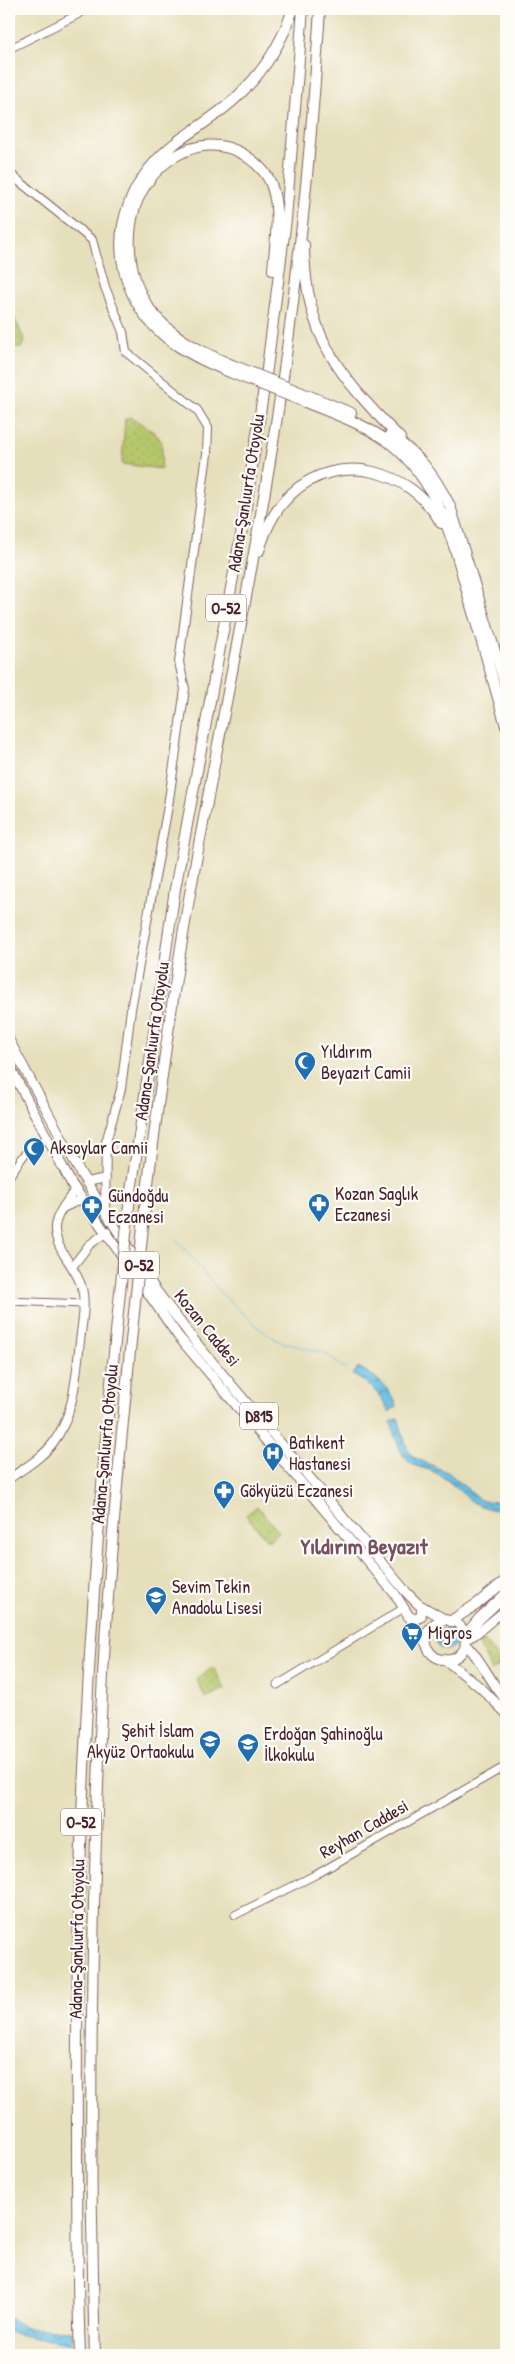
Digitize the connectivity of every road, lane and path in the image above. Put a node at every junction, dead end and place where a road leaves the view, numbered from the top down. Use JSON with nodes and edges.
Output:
{"nodes":[{"id":1,"x":85,"y":9,"type":"edge"},
{"id":2,"x":293,"y":9,"type":"edge"},
{"id":3,"x":303,"y":9,"type":"edge"},
{"id":4,"x":320,"y":9,"type":"edge"},
{"id":5,"x":9,"y":49,"type":"edge"},
{"id":6,"x":306,"y":169,"type":"junction"},
{"id":7,"x":9,"y":173,"type":"edge"},
{"id":8,"x":232,"y":369,"type":"junction"},
{"id":9,"x":306,"y":398,"type":"junction"},
{"id":10,"x":415,"y":453,"type":"junction"},
{"id":11,"x":458,"y":560,"type":"junction"},
{"id":12,"x":230,"y":589,"type":"junction"},
{"id":13,"x":242,"y":617,"type":"junction"},
{"id":14,"x":506,"y":687,"type":"edge"},
{"id":15,"x":506,"y":726,"type":"edge"},
{"id":16,"x":9,"y":1040,"type":"edge"},
{"id":17,"x":9,"y":1065,"type":"edge"},
{"id":18,"x":47,"y":1139,"type":"junction"},
{"id":19,"x":9,"y":1177,"type":"edge"},
{"id":20,"x":106,"y":1178,"type":"junction"},
{"id":21,"x":87,"y":1182,"type":"junction"},
{"id":22,"x":93,"y":1193,"type":"junction"},
{"id":23,"x":78,"y":1194,"type":"junction"},
{"id":24,"x":63,"y":1208,"type":"junction"},
{"id":25,"x":105,"y":1212,"type":"junction"},
{"id":26,"x":107,"y":1232,"type":"junction"},
{"id":27,"x":72,"y":1267,"type":"junction"},
{"id":28,"x":9,"y":1301,"type":"edge"},
{"id":29,"x":83,"y":1304,"type":"junction"},
{"id":30,"x":9,"y":1479,"type":"edge"},
{"id":31,"x":506,"y":1580,"type":"edge"},
{"id":32,"x":506,"y":1594,"type":"edge"},
{"id":33,"x":422,"y":1606,"type":"junction"},
{"id":34,"x":506,"y":1609,"type":"edge"},
{"id":35,"x":406,"y":1612,"type":"junction"},
{"id":36,"x":448,"y":1620,"type":"junction"},
{"id":37,"x":465,"y":1640,"type":"junction"},
{"id":38,"x":427,"y":1645,"type":"junction"},
{"id":39,"x":444,"y":1659,"type":"junction"},
{"id":40,"x":277,"y":1685,"type":"dead end"},
{"id":41,"x":506,"y":1700,"type":"edge"},
{"id":42,"x":506,"y":1713,"type":"edge"},
{"id":43,"x":506,"y":1766,"type":"edge"},
{"id":44,"x":235,"y":1915,"type":"dead end"},
{"id":45,"x":80,"y":2354,"type":"edge"},
{"id":46,"x":95,"y":2355,"type":"edge"}],
"edges":[{"from":1,"to":5,"type":"street"},
{"from":2,"to":8,"type":"highway"},
{"from":3,"to":12,"type":"highway","name":"Adana-Şanlıurfa Otoyolu","number":"O-52"},
{"from":4,"to":6,"type":"highway","name":"Adana-Şanlıurfa Otoyolu","number":"O-52"},
{"from":6,"to":10,"type":"highway"},
{"from":6,"to":13,"type":"highway","name":"Adana-Şanlıurfa Otoyolu","number":"O-52"},
{"from":7,"to":20,"type":"main road"},
{"from":8,"to":9,"type":"highway","bridge":true},
{"from":8,"to":12,"type":"highway"},
{"from":9,"to":10,"type":"highway"},
{"from":9,"to":11,"type":"highway"},
{"from":10,"to":14,"type":"highway"},
{"from":11,"to":13,"type":"highway"},
{"from":11,"to":15,"type":"highway"},
{"from":12,"to":45,"type":"highway","name":"Adana-Şanlıurfa Otoyolu","number":"O-52","bridge":true},
{"from":13,"to":46,"type":"highway","name":"Adana-Şanlıurfa Otoyolu","number":"O-52","bridge":true},
{"from":16,"to":21,"type":"highway","name":"Kozan Caddesi","number":"D815"},
{"from":17,"to":18,"type":"highway","name":"Kozan Caddesi","number":"D815"},
{"from":18,"to":19,"type":"street"},
{"from":18,"to":23,"type":"highway","name":"Kozan Caddesi","number":"D815"},
{"from":20,"to":21,"type":"main road"},
{"from":20,"to":22,"type":"main road"},
{"from":20,"to":25,"type":"main road"},
{"from":21,"to":22,"type":"highway","name":"Kozan Caddesi","number":"D815"},
{"from":21,"to":23,"type":"highway"},
{"from":22,"to":23,"type":"highway"},
{"from":22,"to":25,"type":"highway","name":"Kozan Caddesi","number":"D815"},
{"from":23,"to":24,"type":"main road"},
{"from":23,"to":24,"type":"main road"},
{"from":23,"to":26,"type":"highway","name":"Kozan Caddesi","number":"D815"},
{"from":24,"to":27,"type":"main road"},
{"from":25,"to":33,"type":"highway","name":"Kozan Caddesi","number":"D815"},
{"from":26,"to":27,"type":"main road"},
{"from":26,"to":35,"type":"highway","name":"Kozan Caddesi","number":"D815"},
{"from":27,"to":29,"type":"main road"},
{"from":28,"to":29,"type":"street"},
{"from":29,"to":30,"type":"main road"},
{"from":31,"to":36,"type":"highway"},
{"from":32,"to":37,"type":"highway"},
{"from":33,"to":35,"type":"highway"},
{"from":33,"to":36,"type":"highway","name":"Kozan Caddesi","number":"D815"},
{"from":34,"to":37,"type":"main road"},
{"from":35,"to":38,"type":"highway","name":"Kozan Caddesi","number":"D815"},
{"from":35,"to":40,"type":"street"},
{"from":36,"to":37,"type":"highway"},
{"from":36,"to":38,"type":"highway"},
{"from":37,"to":39,"type":"highway"},
{"from":37,"to":41,"type":"highway"},
{"from":38,"to":39,"type":"highway"},
{"from":39,"to":42,"type":"highway"},
{"from":43,"to":44,"type":"street","name":"Reyhan Caddesi"}]}
